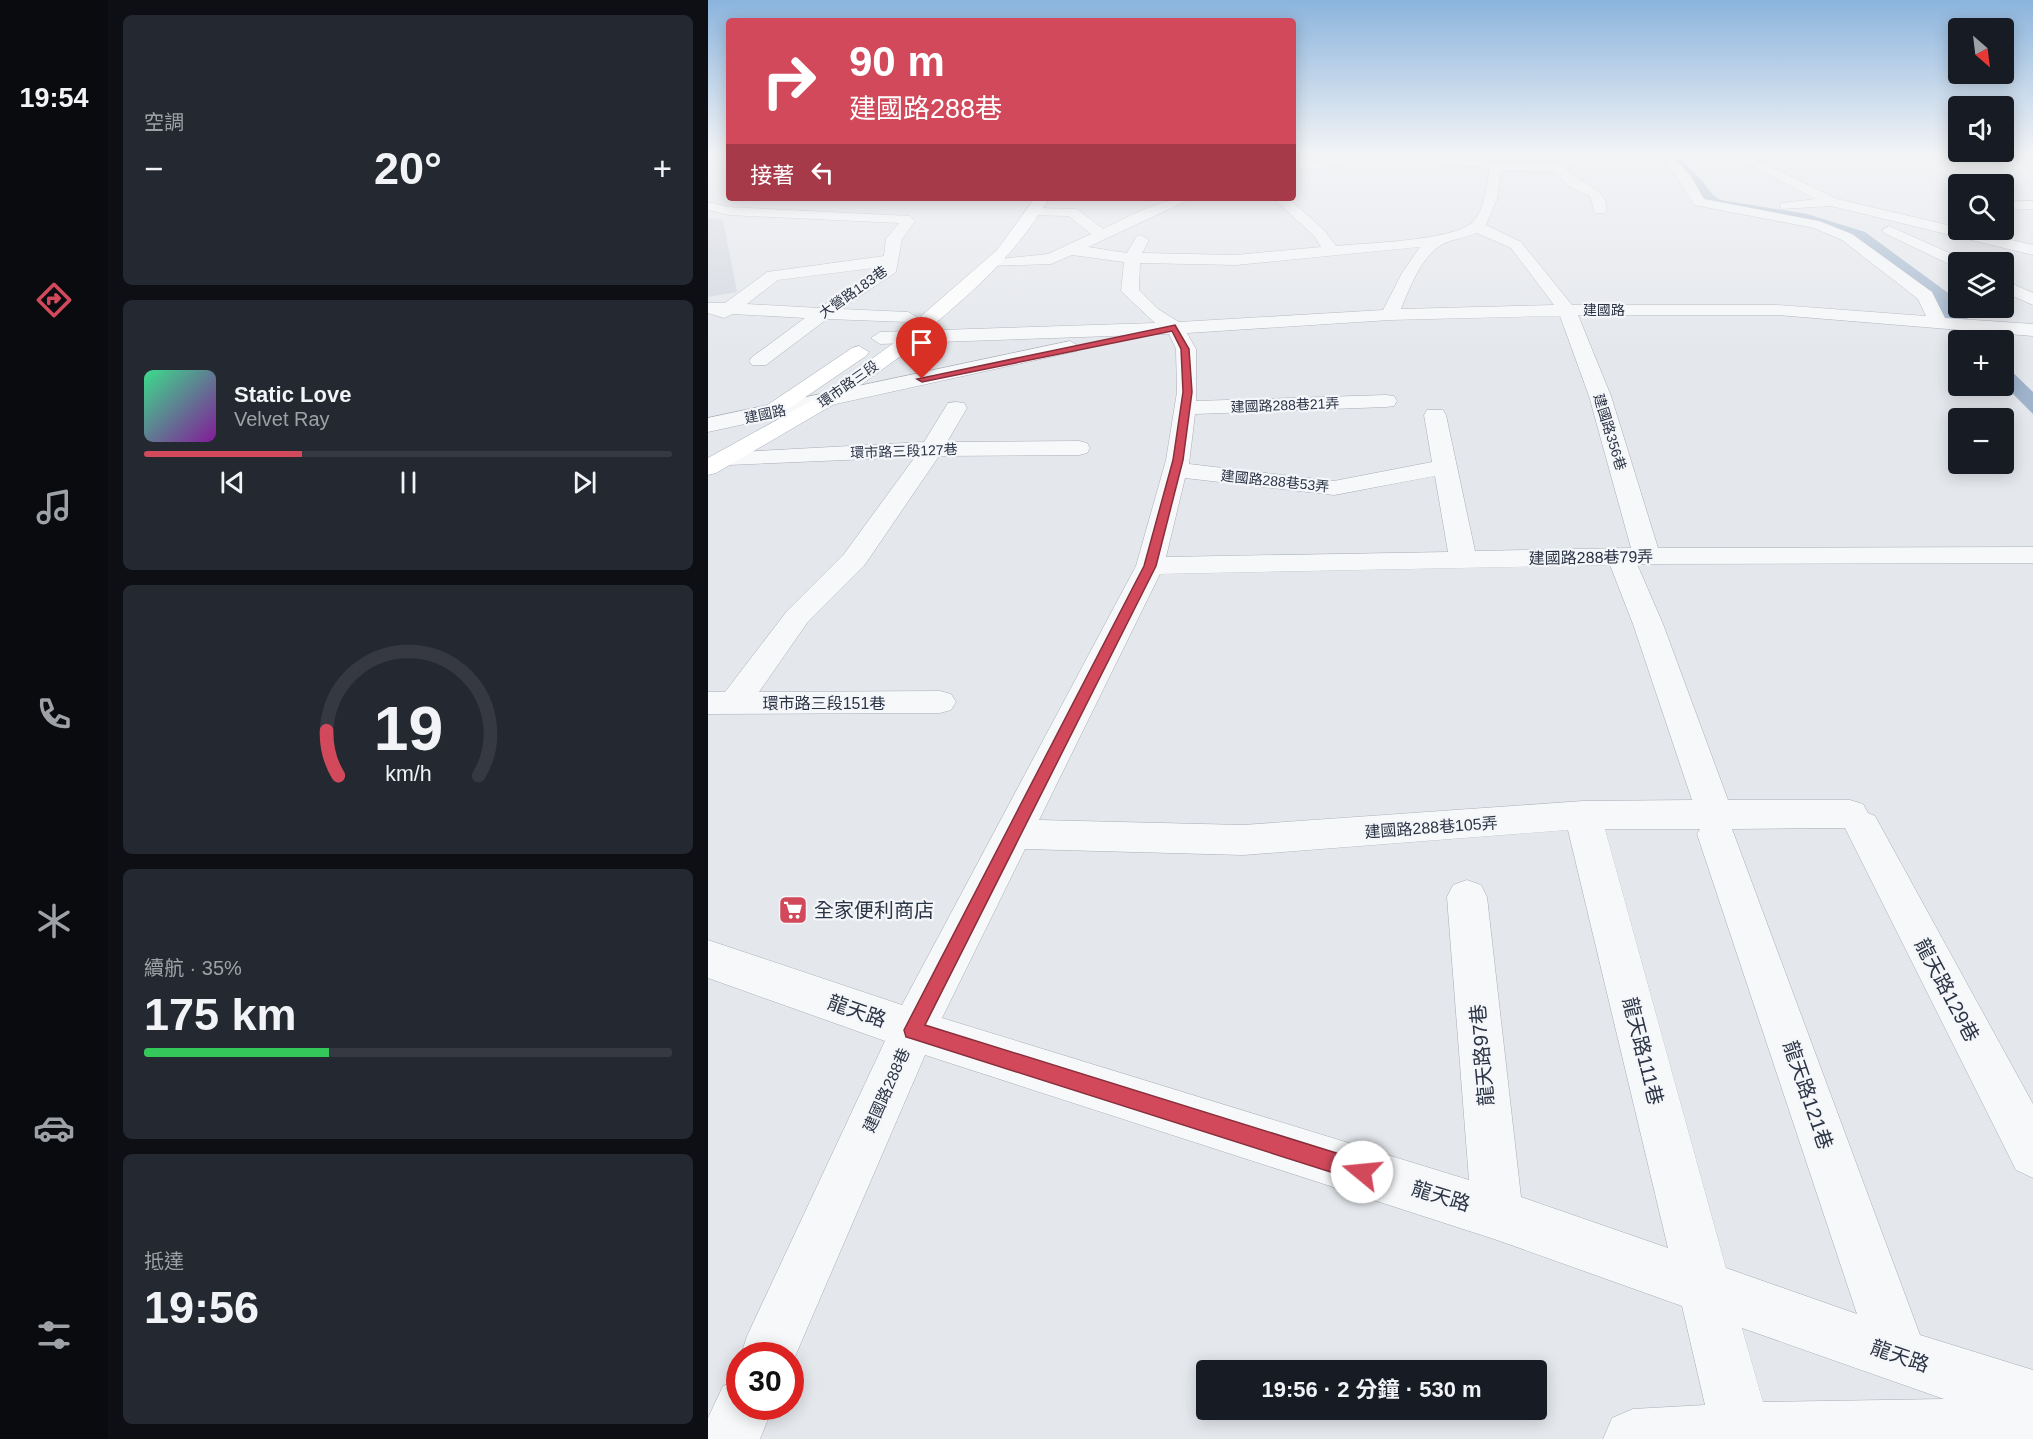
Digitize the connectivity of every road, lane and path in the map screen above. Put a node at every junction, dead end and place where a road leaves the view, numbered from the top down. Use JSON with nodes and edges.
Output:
{"nodes":[{"id":1,"x":907,"y":222,"type":"edge"},
{"id":2,"x":1015,"y":222,"type":"edge"},
{"id":3,"x":1021,"y":222,"type":"edge"},
{"id":4,"x":1085,"y":222,"type":"edge"},
{"id":5,"x":1131,"y":222,"type":"edge"},
{"id":6,"x":1307,"y":222,"type":"edge"},
{"id":7,"x":1482,"y":222,"type":"edge"},
{"id":8,"x":1802,"y":222,"type":"edge"},
{"id":9,"x":1874,"y":222,"type":"edge"},
{"id":10,"x":1919,"y":222,"type":"edge"},
{"id":11,"x":1479,"y":228,"type":"junction"},
{"id":12,"x":1157,"y":230,"type":"dead end"},
{"id":13,"x":1102,"y":235,"type":"junction"},
{"id":14,"x":1439,"y":241,"type":"junction"},
{"id":15,"x":1071,"y":250,"type":"junction"},
{"id":16,"x":1331,"y":250,"type":"junction"},
{"id":17,"x":2033,"y":251,"type":"edge"},
{"id":18,"x":2014,"y":253,"type":"edge"},
{"id":19,"x":1132,"y":258,"type":"junction"},
{"id":20,"x":1948,"y":258,"type":"edge"},
{"id":21,"x":892,"y":260,"type":"junction"},
{"id":22,"x":995,"y":263,"type":"junction"},
{"id":23,"x":2014,"y":290,"type":"edge"},
{"id":24,"x":2033,"y":300,"type":"edge"},
{"id":25,"x":708,"y":308,"type":"edge"},
{"id":26,"x":732,"y":309,"type":"junction"},
{"id":27,"x":1567,"y":310,"type":"junction"},
{"id":28,"x":824,"y":312,"type":"junction"},
{"id":29,"x":1390,"y":315,"type":"junction"},
{"id":30,"x":908,"y":317,"type":"junction"},
{"id":31,"x":708,"y":322,"type":"edge"},
{"id":32,"x":1941,"y":323,"type":"junction"},
{"id":33,"x":1175,"y":328,"type":"junction"},
{"id":34,"x":2033,"y":330,"type":"edge"},
{"id":35,"x":880,"y":338,"type":"junction"},
{"id":36,"x":913,"y":338,"type":"junction"},
{"id":37,"x":759,"y":361,"type":"dead end"},
{"id":38,"x":830,"y":399,"type":"junction"},
{"id":39,"x":1386,"y":401,"type":"dead end"},
{"id":40,"x":956,"y":408,"type":"dead end"},
{"id":41,"x":1184,"y":408,"type":"junction"},
{"id":42,"x":764,"y":414,"type":"junction"},
{"id":43,"x":1435,"y":415,"type":"dead end"},
{"id":44,"x":708,"y":425,"type":"edge"},
{"id":45,"x":708,"y":446,"type":"edge"},
{"id":46,"x":1079,"y":448,"type":"dead end"},
{"id":47,"x":932,"y":449,"type":"junction"},
{"id":48,"x":718,"y":463,"type":"edge"},
{"id":49,"x":1445,"y":466,"type":"junction"},
{"id":50,"x":1176,"y":470,"type":"junction"},
{"id":51,"x":2033,"y":555,"type":"edge"},
{"id":52,"x":1633,"y":556,"type":"junction"},
{"id":53,"x":1463,"y":560,"type":"junction"},
{"id":54,"x":1150,"y":566,"type":"junction"},
{"id":55,"x":940,"y":702,"type":"dead end"},
{"id":56,"x":721,"y":703,"type":"edge"},
{"id":57,"x":1583,"y":815,"type":"junction"},
{"id":58,"x":1856,"y":820,"type":"joint"},
{"id":59,"x":1715,"y":824,"type":"junction"},
{"id":60,"x":1012,"y":834,"type":"junction"},
{"id":61,"x":1467,"y":897,"type":"dead end"},
{"id":62,"x":708,"y":959,"type":"edge"},
{"id":63,"x":913,"y":1030,"type":"junction"},
{"id":64,"x":2033,"y":1153,"type":"edge"},
{"id":65,"x":1497,"y":1214,"type":"junction"},
{"id":66,"x":1704,"y":1287,"type":"junction"},
{"id":67,"x":773,"y":1342,"type":"edge"},
{"id":68,"x":1900,"y":1357,"type":"junction"},
{"id":69,"x":738,"y":1420,"type":"edge"},
{"id":70,"x":2025,"y":1424,"type":"edge"},
{"id":71,"x":1742,"y":1436,"type":"edge"},
{"id":72,"x":729,"y":1439,"type":"edge"},
{"id":73,"x":1634,"y":1439,"type":"edge"}],
"edges":[{"from":1,"to":21,"type":"street","name":"大營路183巷"},
{"from":2,"to":30,"type":"main road","name":"環市路三段"},
{"from":3,"to":22,"type":"main road","name":"環市路三段"},
{"from":4,"to":13,"type":"street"},
{"from":5,"to":13,"type":"street"},
{"from":6,"to":16,"type":"street"},
{"from":7,"to":11,"type":"street"},
{"from":8,"to":32,"type":"street"},
{"from":9,"to":20,"type":"street"},
{"from":10,"to":17,"type":"street"},
{"from":11,"to":14,"type":"street"},
{"from":11,"to":27,"type":"street","name":"建國路356巷"},
{"from":12,"to":19,"type":"street"},
{"from":13,"to":15,"type":"street"},
{"from":14,"to":16,"type":"street"},
{"from":14,"to":29,"type":"street"},
{"from":15,"to":19,"type":"street"},
{"from":15,"to":22,"type":"street"},
{"from":16,"to":19,"type":"street"},
{"from":17,"to":18,"type":"street"},
{"from":19,"to":33,"type":"street"},
{"from":21,"to":26,"type":"street"},
{"from":21,"to":28,"type":"street","name":"大營路183巷"},
{"from":22,"to":36,"type":"main road","name":"環市路三段"},
{"from":23,"to":24,"type":"street"},
{"from":25,"to":26,"type":"street"},
{"from":26,"to":28,"type":"street"},
{"from":26,"to":31,"type":"street"},
{"from":27,"to":29,"type":"street","name":"建國路"},
{"from":27,"to":32,"type":"street","name":"建國路"},
{"from":27,"to":52,"type":"street","name":"建國路356巷"},
{"from":28,"to":30,"type":"street"},
{"from":28,"to":37,"type":"street","name":"大營路183巷"},
{"from":29,"to":33,"type":"street","name":"建國路"},
{"from":30,"to":35,"type":"main road","name":"環市路三段"},
{"from":32,"to":34,"type":"street","name":"建國路"},
{"from":33,"to":36,"type":"street","name":"建國路"},
{"from":33,"to":38,"type":"street","name":"建國路"},
{"from":33,"to":41,"type":"street","name":"建國路288巷"},
{"from":35,"to":36,"type":"street","name":"建國路"},
{"from":35,"to":42,"type":"main road","name":"環市路三段"},
{"from":36,"to":38,"type":"main road","name":"環市路三段"},
{"from":38,"to":42,"type":"street","name":"建國路"},
{"from":38,"to":48,"type":"main road","name":"環市路三段"},
{"from":39,"to":41,"type":"street","name":"建國路288巷21弄"},
{"from":40,"to":47,"type":"street"},
{"from":41,"to":50,"type":"street","name":"建國路288巷"},
{"from":42,"to":44,"type":"street","name":"建國路"},
{"from":42,"to":45,"type":"main road","name":"環市路三段"},
{"from":43,"to":49,"type":"street"},
{"from":46,"to":47,"type":"street","name":"環市路三段127巷"},
{"from":47,"to":48,"type":"street","name":"環市路三段127巷"},
{"from":47,"to":56,"type":"street"},
{"from":49,"to":50,"type":"street","name":"建國路288巷53弄"},
{"from":49,"to":53,"type":"street"},
{"from":50,"to":54,"type":"street","name":"建國路288巷"},
{"from":51,"to":52,"type":"street","name":"建國路288巷79弄"},
{"from":52,"to":53,"type":"street","name":"建國路288巷79弄"},
{"from":52,"to":59,"type":"street","name":"建國路356巷"},
{"from":53,"to":54,"type":"street","name":"建國路288巷79弄"},
{"from":54,"to":60,"type":"street","name":"建國路288巷"},
{"from":55,"to":56,"type":"street","name":"環市路三段151巷"},
{"from":57,"to":59,"type":"street","name":"建國路288巷105弄"},
{"from":57,"to":60,"type":"street","name":"建國路288巷105弄"},
{"from":57,"to":66,"type":"street","name":"龍天路111巷"},
{"from":58,"to":59,"type":"street","name":"建國路288巷105弄"},
{"from":58,"to":64,"type":"street","name":"龍天路129巷"},
{"from":59,"to":68,"type":"street","name":"龍天路121巷"},
{"from":60,"to":63,"type":"street","name":"建國路288巷"},
{"from":61,"to":65,"type":"street","name":"龍天路97巷"},
{"from":62,"to":63,"type":"street","name":"龍天路"},
{"from":63,"to":65,"type":"street","name":"龍天路"},
{"from":63,"to":67,"type":"street","name":"建國路288巷"},
{"from":65,"to":66,"type":"street","name":"龍天路"},
{"from":66,"to":68,"type":"street","name":"龍天路"},
{"from":66,"to":71,"type":"street","name":"龍天路111巷"},
{"from":68,"to":70,"type":"street","name":"龍天路"},
{"from":69,"to":72,"type":"street"},
{"from":70,"to":71,"type":"street"},
{"from":71,"to":73,"type":"street"}]}
